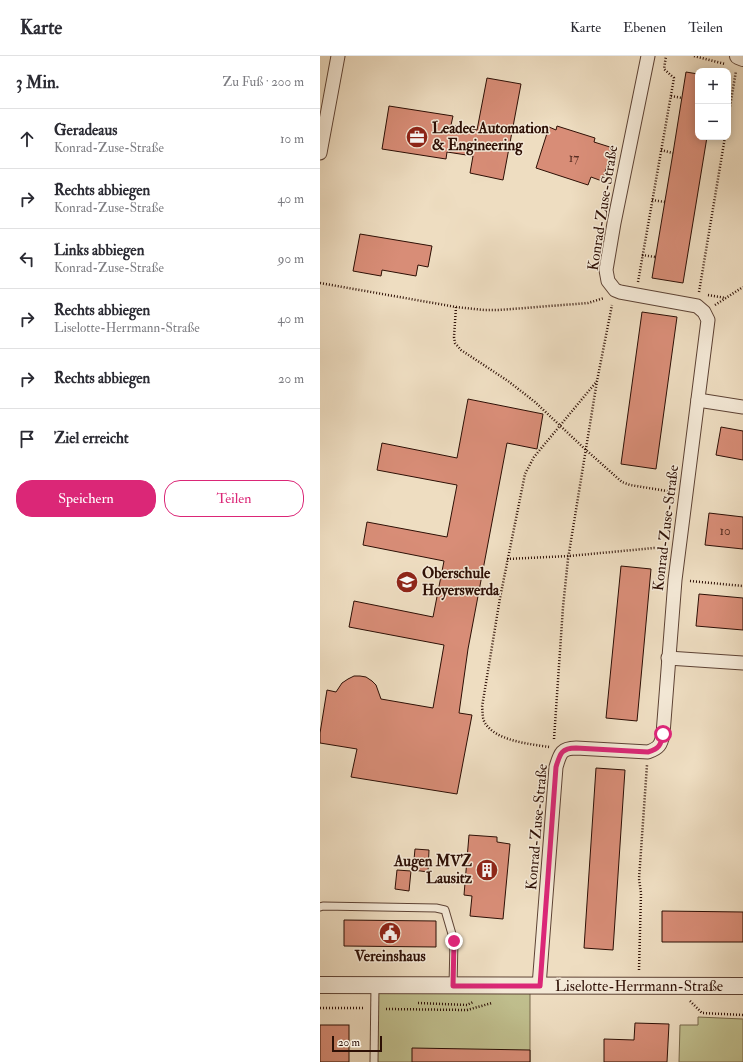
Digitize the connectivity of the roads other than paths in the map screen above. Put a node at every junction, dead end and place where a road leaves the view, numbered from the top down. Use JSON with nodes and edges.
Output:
{"nodes":[{"id":1,"x":338,"y":56,"type":"edge"},
{"id":2,"x":648,"y":56,"type":"edge"},
{"id":3,"x":320,"y":153,"type":"edge"},
{"id":4,"x":698,"y":400,"type":"junction"},
{"id":5,"x":743,"y":407,"type":"edge"},
{"id":6,"x":668,"y":658,"type":"junction"},
{"id":7,"x":743,"y":663,"type":"edge"},
{"id":8,"x":320,"y":907,"type":"edge"},
{"id":9,"x":320,"y":985,"type":"edge"},
{"id":10,"x":375,"y":985,"type":"junction"},
{"id":11,"x":453,"y":986,"type":"junction"},
{"id":12,"x":540,"y":986,"type":"junction"},
{"id":13,"x":743,"y":986,"type":"edge"},
{"id":14,"x":374,"y":1062,"type":"edge"}],
"edges":[{"from":1,"to":3,"type":"street"},
{"from":2,"to":4,"type":"street","name":"Konrad-Zuse-Straße"},
{"from":4,"to":5,"type":"street"},
{"from":4,"to":6,"type":"street","name":"Konrad-Zuse-Straße"},
{"from":6,"to":7,"type":"street"},
{"from":6,"to":12,"type":"street","name":"Konrad-Zuse-Straße"},
{"from":8,"to":11,"type":"lane"},
{"from":9,"to":10,"type":"street","name":"Liselotte-Herrmann-Straße"},
{"from":10,"to":11,"type":"street","name":"Liselotte-Herrmann-Straße"},
{"from":10,"to":14,"type":"lane"},
{"from":11,"to":12,"type":"street","name":"Liselotte-Herrmann-Straße"},
{"from":12,"to":13,"type":"street","name":"Liselotte-Herrmann-Straße"}]}
